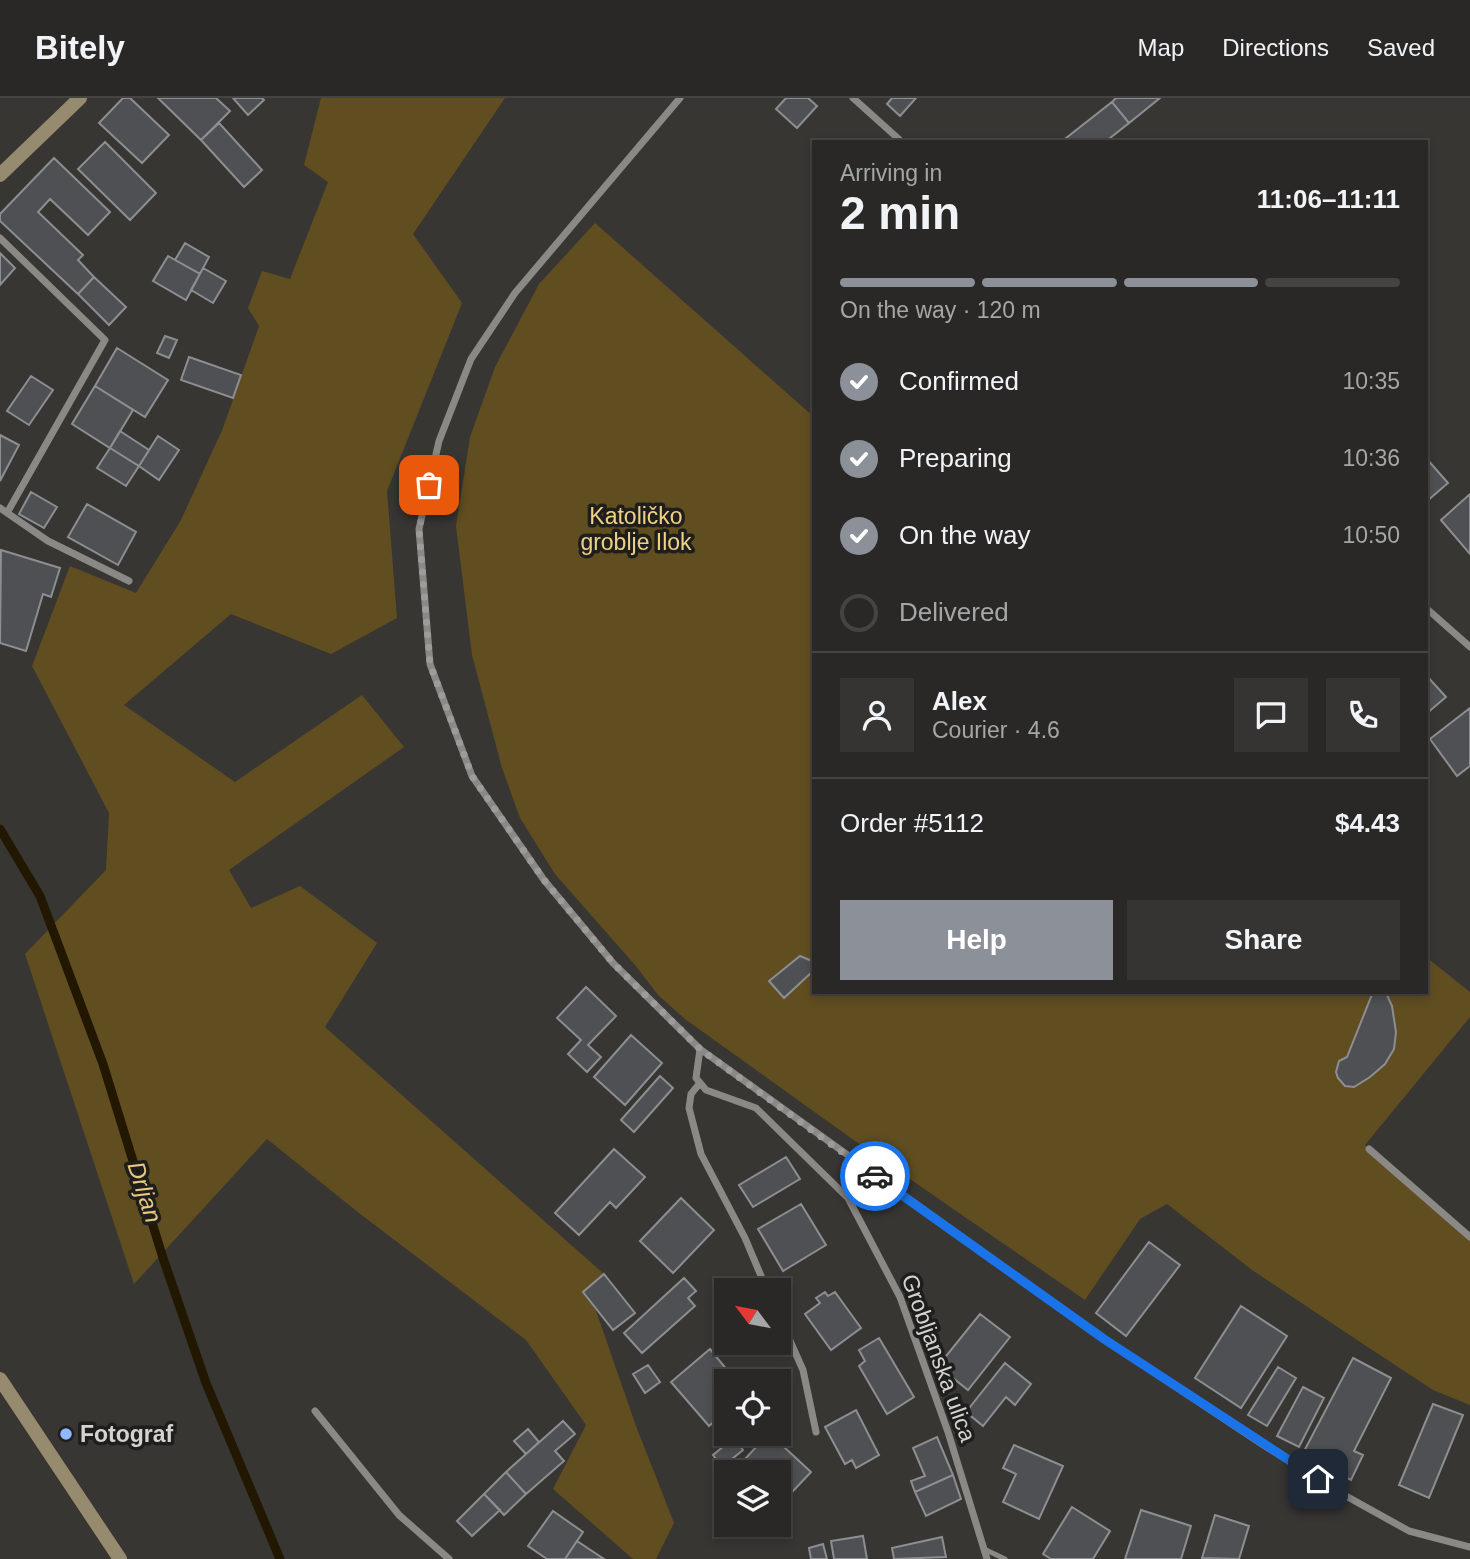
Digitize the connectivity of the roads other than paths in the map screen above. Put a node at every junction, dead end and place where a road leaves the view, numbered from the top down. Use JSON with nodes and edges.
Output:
{"nodes":[{"id":1,"x":80,"y":98,"type":"edge"},
{"id":2,"x":680,"y":98,"type":"edge"},
{"id":3,"x":853,"y":98,"type":"edge"},
{"id":4,"x":900,"y":140,"type":"edge"},
{"id":5,"x":0,"y":175,"type":"edge"},
{"id":6,"x":0,"y":238,"type":"edge"},
{"id":7,"x":4,"y":511,"type":"edge"},
{"id":8,"x":129,"y":581,"type":"dead end"},
{"id":9,"x":1428,"y":610,"type":"edge"},
{"id":10,"x":1470,"y":647,"type":"edge"},
{"id":11,"x":700,"y":1049,"type":"junction"},
{"id":12,"x":700,"y":1083,"type":"junction"},
{"id":13,"x":1369,"y":1149,"type":"dead end"},
{"id":14,"x":1470,"y":1237,"type":"edge"},
{"id":15,"x":762,"y":1278,"type":"edge"},
{"id":16,"x":791,"y":1343,"type":"edge"},
{"id":17,"x":0,"y":1379,"type":"edge"},
{"id":18,"x":315,"y":1411,"type":"dead end"},
{"id":19,"x":816,"y":1432,"type":"dead end"},
{"id":20,"x":1470,"y":1547,"type":"edge"},
{"id":21,"x":984,"y":1549,"type":"junction"},
{"id":22,"x":120,"y":1559,"type":"edge"},
{"id":23,"x":449,"y":1559,"type":"edge"},
{"id":24,"x":987,"y":1559,"type":"edge"},
{"id":25,"x":1005,"y":1559,"type":"edge"}],
"edges":[{"from":1,"to":5,"type":"main road"},
{"from":2,"to":11,"type":"street"},
{"from":3,"to":4,"type":"street"},
{"from":6,"to":7,"type":"street"},
{"from":7,"to":8,"type":"street"},
{"from":9,"to":10,"type":"street"},
{"from":11,"to":12,"type":"street"},
{"from":11,"to":20,"type":"street"},
{"from":12,"to":15,"type":"street"},
{"from":12,"to":21,"type":"street","name":"Grobljanska ulica"},
{"from":13,"to":14,"type":"street"},
{"from":16,"to":19,"type":"street"},
{"from":17,"to":22,"type":"main road"},
{"from":18,"to":23,"type":"street"},
{"from":21,"to":24,"type":"street","name":"Grobljanska ulica"},
{"from":21,"to":25,"type":"lane"}]}
